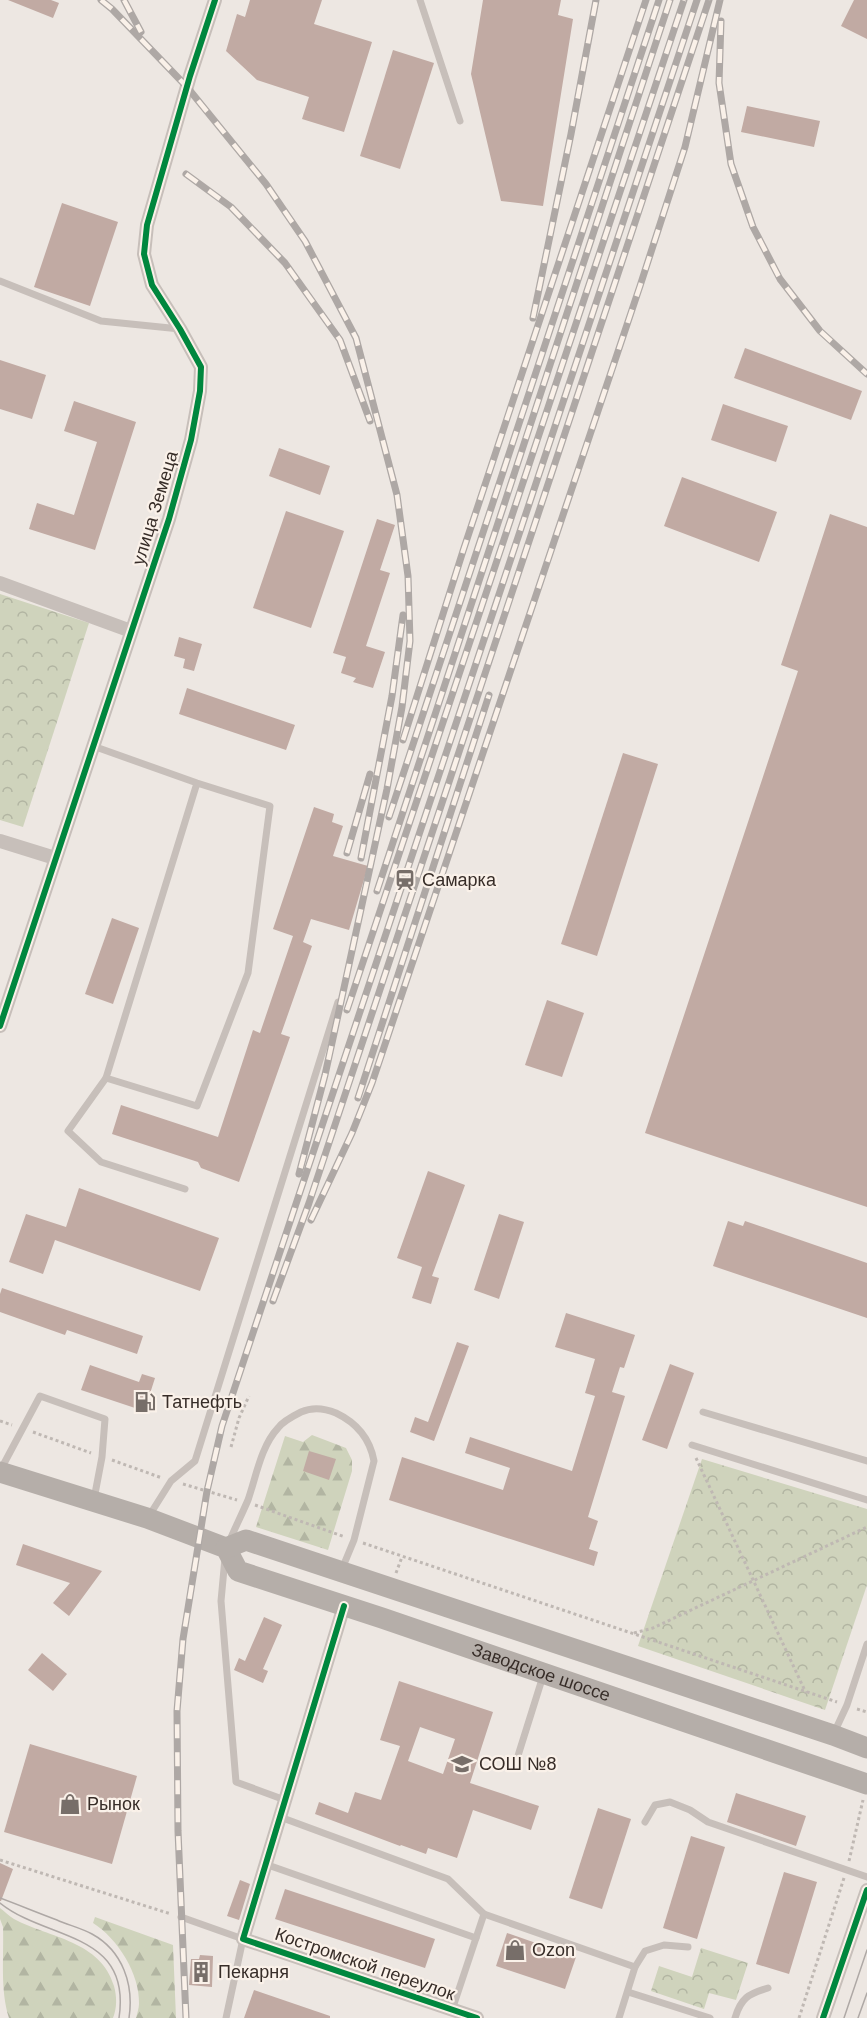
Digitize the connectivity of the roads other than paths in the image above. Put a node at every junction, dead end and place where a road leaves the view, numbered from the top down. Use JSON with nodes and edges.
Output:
{"nodes":[{"id":1,"x":214,"y":0,"type":"edge"},
{"id":2,"x":420,"y":0,"type":"edge"},
{"id":3,"x":460,"y":121,"type":"dead end"},
{"id":4,"x":0,"y":281,"type":"edge"},
{"id":5,"x":180,"y":329,"type":"junction"},
{"id":6,"x":0,"y":583,"type":"edge"},
{"id":7,"x":131,"y":631,"type":"junction"},
{"id":8,"x":93,"y":746,"type":"junction"},
{"id":9,"x":197,"y":783,"type":"junction"},
{"id":10,"x":0,"y":841,"type":"edge"},
{"id":11,"x":55,"y":858,"type":"junction"},
{"id":12,"x":338,"y":1002,"type":"dead end"},
{"id":13,"x":0,"y":1026,"type":"edge"},
{"id":14,"x":106,"y":1078,"type":"junction"},
{"id":15,"x":185,"y":1189,"type":"dead end"},
{"id":16,"x":703,"y":1412,"type":"dead end"},
{"id":17,"x":692,"y":1445,"type":"dead end"},
{"id":18,"x":867,"y":1461,"type":"edge"},
{"id":19,"x":0,"y":1472,"type":"edge"},
{"id":20,"x":867,"y":1500,"type":"edge"},
{"id":21,"x":94,"y":1501,"type":"junction"},
{"id":22,"x":147,"y":1518,"type":"junction"},
{"id":23,"x":226,"y":1548,"type":"junction"},
{"id":24,"x":342,"y":1572,"type":"junction"},
{"id":25,"x":344,"y":1606,"type":"junction"},
{"id":26,"x":867,"y":1644,"type":"edge"},
{"id":27,"x":544,"y":1673,"type":"junction"},
{"id":28,"x":833,"y":1735,"type":"junction"},
{"id":29,"x":867,"y":1748,"type":"edge"},
{"id":30,"x":516,"y":1762,"type":"dead end"},
{"id":31,"x":864,"y":1795,"type":"edge"},
{"id":32,"x":285,"y":1800,"type":"junction"},
{"id":33,"x":280,"y":1817,"type":"junction"},
{"id":34,"x":645,"y":1822,"type":"dead end"},
{"id":35,"x":265,"y":1864,"type":"junction"},
{"id":36,"x":867,"y":1877,"type":"edge"},
{"id":37,"x":867,"y":1890,"type":"edge"},
{"id":38,"x":484,"y":1914,"type":"junction"},
{"id":39,"x":181,"y":1917,"type":"road end"},
{"id":40,"x":476,"y":1938,"type":"junction"},
{"id":41,"x":243,"y":1939,"type":"junction"},
{"id":42,"x":688,"y":1947,"type":"dead end"},
{"id":43,"x":635,"y":1967,"type":"junction"},
{"id":44,"x":768,"y":1988,"type":"dead end"},
{"id":45,"x":628,"y":1992,"type":"junction"},
{"id":46,"x":452,"y":2010,"type":"junction"},
{"id":47,"x":226,"y":2018,"type":"edge"},
{"id":48,"x":477,"y":2018,"type":"edge"},
{"id":49,"x":619,"y":2018,"type":"edge"},
{"id":50,"x":710,"y":2018,"type":"edge"},
{"id":51,"x":735,"y":2018,"type":"edge"},
{"id":52,"x":823,"y":2018,"type":"edge"}],
"edges":[{"from":1,"to":5,"type":"street","name":"улица Земеца"},
{"from":2,"to":3,"type":"lane"},
{"from":4,"to":5,"type":"lane"},
{"from":5,"to":7,"type":"street","name":"улица Земеца"},
{"from":6,"to":7,"type":"street"},
{"from":7,"to":8,"type":"street","name":"улица Земеца"},
{"from":8,"to":9,"type":"lane"},
{"from":8,"to":11,"type":"street","name":"улица Земеца"},
{"from":9,"to":14,"type":"lane"},
{"from":9,"to":14,"type":"lane"},
{"from":10,"to":11,"type":"street"},
{"from":11,"to":13,"type":"street","name":"улица Земеца"},
{"from":12,"to":22,"type":"lane"},
{"from":14,"to":15,"type":"lane"},
{"from":16,"to":18,"type":"lane"},
{"from":17,"to":20,"type":"lane"},
{"from":19,"to":21,"type":"main road"},
{"from":19,"to":21,"type":"lane"},
{"from":21,"to":22,"type":"main road"},
{"from":22,"to":23,"type":"main road"},
{"from":23,"to":24,"type":"main road","name":"Заводское шоссе"},
{"from":23,"to":24,"type":"lane"},
{"from":23,"to":25,"type":"main road","name":"Заводское шоссе"},
{"from":23,"to":32,"type":"lane"},
{"from":24,"to":28,"type":"main road","name":"Заводское шоссе"},
{"from":25,"to":27,"type":"main road","name":"Заводское шоссе"},
{"from":25,"to":32,"type":"street"},
{"from":26,"to":28,"type":"lane"},
{"from":27,"to":30,"type":"lane"},
{"from":27,"to":31,"type":"main road","name":"Заводское шоссе"},
{"from":28,"to":29,"type":"main road","name":"Заводское шоссе"},
{"from":32,"to":33,"type":"street"},
{"from":33,"to":35,"type":"street"},
{"from":33,"to":38,"type":"lane"},
{"from":34,"to":36,"type":"lane"},
{"from":35,"to":40,"type":"lane"},
{"from":35,"to":41,"type":"street"},
{"from":37,"to":52,"type":"street"},
{"from":38,"to":40,"type":"lane"},
{"from":38,"to":43,"type":"lane"},
{"from":39,"to":41,"type":"lane","name":"Костромской переулок"},
{"from":40,"to":46,"type":"lane"},
{"from":41,"to":46,"type":"street","name":"Костромской переулок"},
{"from":41,"to":47,"type":"lane"},
{"from":42,"to":43,"type":"lane"},
{"from":43,"to":45,"type":"lane"},
{"from":44,"to":51,"type":"lane"},
{"from":45,"to":49,"type":"lane"},
{"from":45,"to":50,"type":"lane"},
{"from":46,"to":48,"type":"street","name":"Костромской переулок"}]}
